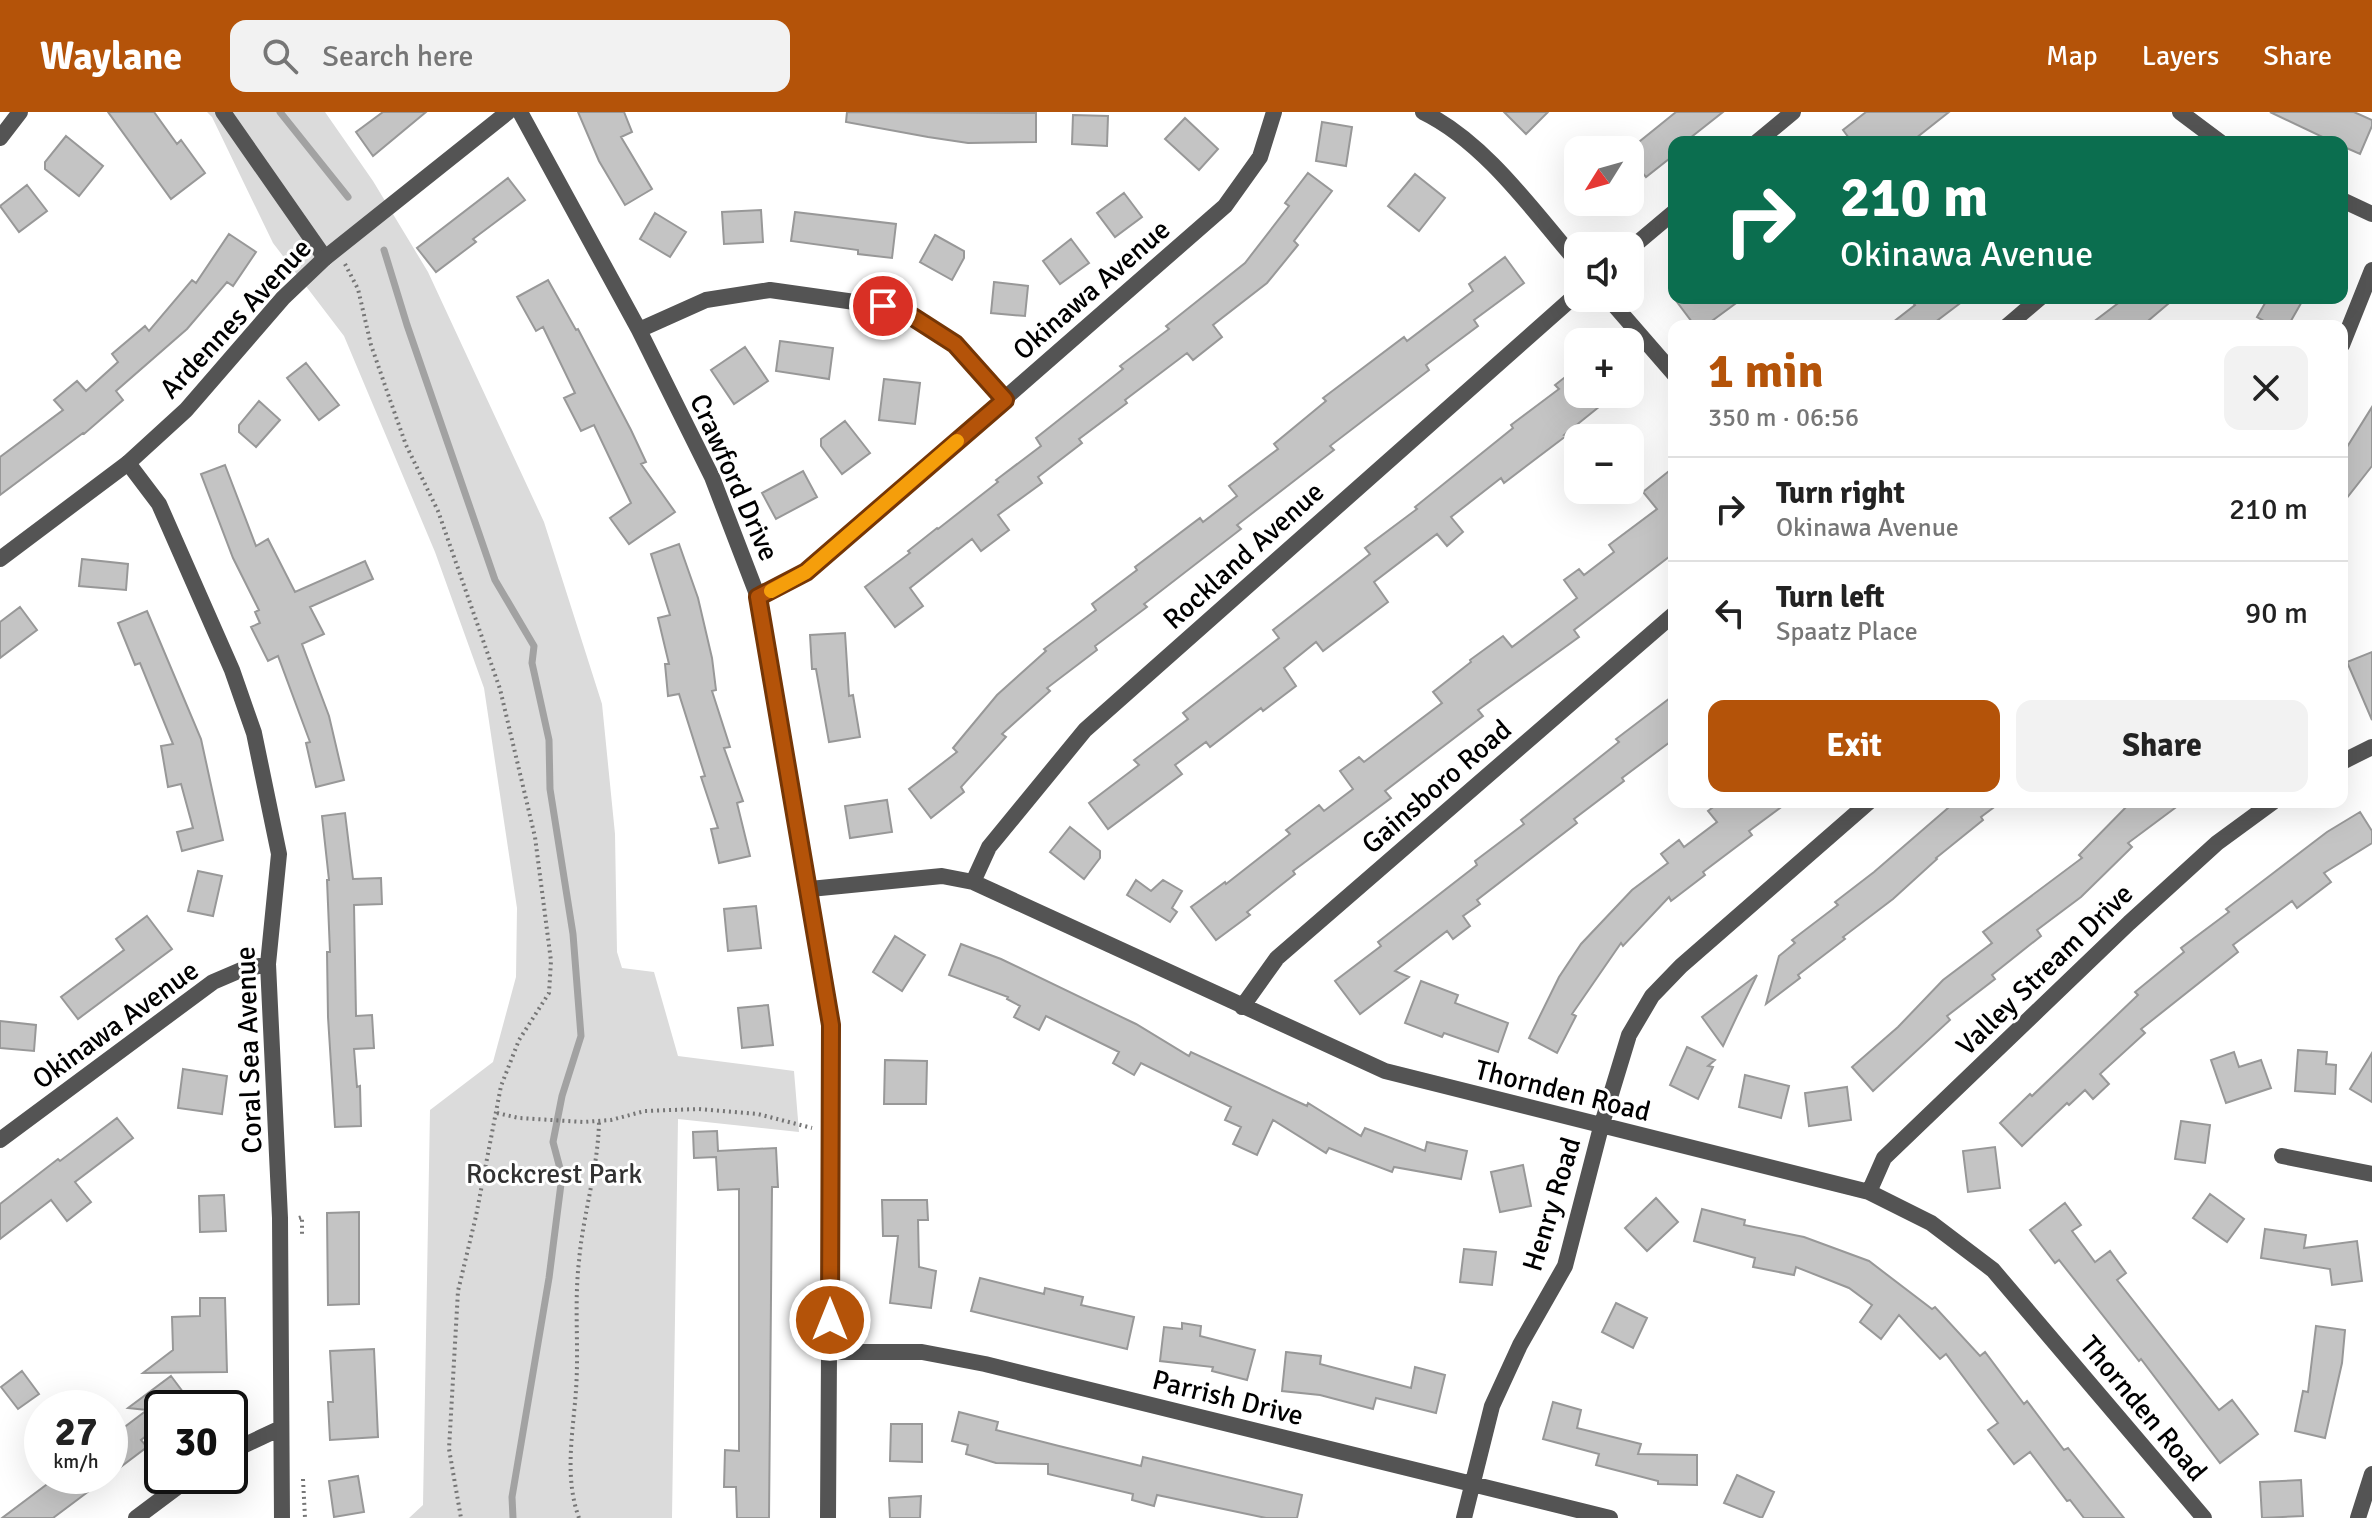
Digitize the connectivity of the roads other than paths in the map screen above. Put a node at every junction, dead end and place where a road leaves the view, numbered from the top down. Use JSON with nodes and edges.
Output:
{"nodes":[{"id":1,"x":20,"y":112,"type":"edge"},
{"id":2,"x":223,"y":112,"type":"edge"},
{"id":3,"x":508,"y":112,"type":"edge"},
{"id":4,"x":520,"y":112,"type":"edge"},
{"id":5,"x":1274,"y":112,"type":"edge"},
{"id":6,"x":1423,"y":112,"type":"edge"},
{"id":7,"x":1793,"y":112,"type":"edge"},
{"id":8,"x":2180,"y":112,"type":"edge"},
{"id":9,"x":1764,"y":136,"type":"edge"},
{"id":10,"x":2210,"y":136,"type":"edge"},
{"id":11,"x":0,"y":138,"type":"edge"},
{"id":12,"x":2348,"y":203,"type":"edge"},
{"id":13,"x":2372,"y":214,"type":"edge"},
{"id":14,"x":1668,"y":217,"type":"edge"},
{"id":15,"x":1644,"y":237,"type":"edge"},
{"id":16,"x":1564,"y":247,"type":"edge"},
{"id":17,"x":331,"y":252,"type":"junction"},
{"id":18,"x":2372,"y":270,"type":"edge"},
{"id":19,"x":2033,"y":304,"type":"edge"},
{"id":20,"x":1564,"y":305,"type":"edge"},
{"id":21,"x":1620,"y":312,"type":"edge"},
{"id":22,"x":2014,"y":320,"type":"edge"},
{"id":23,"x":639,"y":330,"type":"junction"},
{"id":24,"x":2348,"y":330,"type":"edge"},
{"id":25,"x":1668,"y":367,"type":"edge"},
{"id":26,"x":1005,"y":400,"type":"junction"},
{"id":27,"x":128,"y":463,"type":"junction"},
{"id":28,"x":0,"y":559,"type":"edge"},
{"id":29,"x":758,"y":597,"type":"junction"},
{"id":30,"x":1668,"y":619,"type":"edge"},
{"id":31,"x":2372,"y":747,"type":"edge"},
{"id":32,"x":2348,"y":759,"type":"edge"},
{"id":33,"x":1862,"y":808,"type":"edge"},
{"id":34,"x":2265,"y":808,"type":"edge"},
{"id":35,"x":973,"y":882,"type":"junction"},
{"id":36,"x":810,"y":889,"type":"junction"},
{"id":37,"x":268,"y":964,"type":"junction"},
{"id":38,"x":1242,"y":1007,"type":"junction"},
{"id":39,"x":1601,"y":1127,"type":"junction"},
{"id":40,"x":0,"y":1140,"type":"edge"},
{"id":41,"x":2282,"y":1156,"type":"dead end"},
{"id":42,"x":2372,"y":1174,"type":"edge"},
{"id":43,"x":1869,"y":1192,"type":"junction"},
{"id":44,"x":830,"y":1352,"type":"junction"},
{"id":45,"x":281,"y":1428,"type":"junction"},
{"id":46,"x":248,"y":1444,"type":"edge"},
{"id":47,"x":2372,"y":1474,"type":"edge"},
{"id":48,"x":1471,"y":1483,"type":"junction"},
{"id":49,"x":168,"y":1494,"type":"edge"},
{"id":50,"x":136,"y":1518,"type":"edge"},
{"id":51,"x":282,"y":1518,"type":"edge"},
{"id":52,"x":828,"y":1518,"type":"edge"},
{"id":53,"x":1464,"y":1518,"type":"edge"},
{"id":54,"x":1610,"y":1518,"type":"edge"},
{"id":55,"x":2204,"y":1518,"type":"edge"},
{"id":56,"x":2358,"y":1518,"type":"edge"}],
"edges":[{"from":1,"to":11,"type":"street"},
{"from":2,"to":17,"type":"street"},
{"from":3,"to":17,"type":"street","name":"Ardennes Avenue"},
{"from":4,"to":23,"type":"street","name":"Crawford Drive"},
{"from":5,"to":26,"type":"street","name":"Okinawa Avenue"},
{"from":6,"to":16,"type":"street"},
{"from":7,"to":9,"type":"street"},
{"from":8,"to":10,"type":"street"},
{"from":12,"to":13,"type":"street"},
{"from":14,"to":15,"type":"street"},
{"from":17,"to":27,"type":"street","name":"Ardennes Avenue"},
{"from":18,"to":24,"type":"street"},
{"from":19,"to":22,"type":"street"},
{"from":20,"to":35,"type":"street","name":"Rockland Avenue"},
{"from":21,"to":25,"type":"street"},
{"from":23,"to":26,"type":"street"},
{"from":23,"to":29,"type":"street","name":"Crawford Drive"},
{"from":26,"to":29,"type":"street","name":"Okinawa Avenue"},
{"from":27,"to":28,"type":"street","name":"Ardennes Avenue"},
{"from":27,"to":37,"type":"street","name":"Coral Sea Avenue"},
{"from":29,"to":36,"type":"street","name":"Crawford Drive"},
{"from":30,"to":38,"type":"street","name":"Gainsboro Road"},
{"from":31,"to":32,"type":"street"},
{"from":33,"to":39,"type":"street","name":"Henry Road"},
{"from":34,"to":43,"type":"street","name":"Valley Stream Drive"},
{"from":35,"to":36,"type":"street","name":"Thornden Road"},
{"from":35,"to":38,"type":"street","name":"Thornden Road"},
{"from":36,"to":44,"type":"street","name":"Crawford Drive"},
{"from":37,"to":40,"type":"street","name":"Okinawa Avenue"},
{"from":37,"to":45,"type":"street","name":"Coral Sea Avenue"},
{"from":38,"to":39,"type":"street","name":"Thornden Road"},
{"from":39,"to":43,"type":"street","name":"Thornden Road"},
{"from":39,"to":48,"type":"street","name":"Henry Road"},
{"from":41,"to":42,"type":"street"},
{"from":43,"to":55,"type":"street","name":"Thornden Road"},
{"from":44,"to":48,"type":"street","name":"Parrish Drive"},
{"from":44,"to":52,"type":"street","name":"Crawford Drive"},
{"from":45,"to":46,"type":"street"},
{"from":45,"to":51,"type":"street","name":"Coral Sea Avenue"},
{"from":47,"to":56,"type":"street"},
{"from":48,"to":53,"type":"street","name":"Henry Road"},
{"from":48,"to":54,"type":"street","name":"Parrish Drive"},
{"from":49,"to":50,"type":"street"}]}
